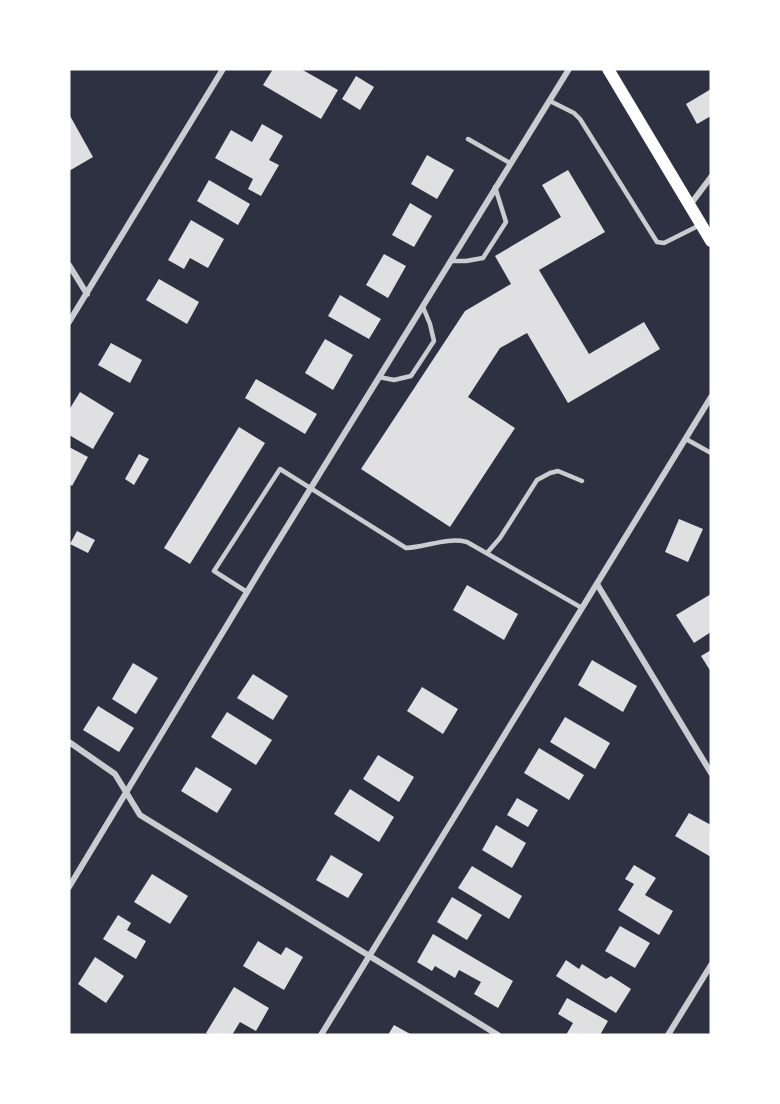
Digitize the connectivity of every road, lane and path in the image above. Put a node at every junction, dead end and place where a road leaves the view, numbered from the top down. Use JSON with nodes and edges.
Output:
{"nodes":[{"id":1,"x":223,"y":69,"type":"edge"},
{"id":2,"x":569,"y":69,"type":"edge"},
{"id":3,"x":608,"y":69,"type":"edge"},
{"id":4,"x":550,"y":101,"type":"junction"},
{"id":5,"x":468,"y":139,"type":"dead end"},
{"id":6,"x":510,"y":163,"type":"junction"},
{"id":7,"x":711,"y":177,"type":"edge"},
{"id":8,"x":495,"y":187,"type":"junction"},
{"id":9,"x":690,"y":205,"type":"junction"},
{"id":10,"x":701,"y":225,"type":"junction"},
{"id":11,"x":711,"y":241,"type":"edge"},
{"id":12,"x":451,"y":261,"type":"junction"},
{"id":13,"x":69,"y":265,"type":"edge"},
{"id":14,"x":87,"y":294,"type":"junction"},
{"id":15,"x":422,"y":306,"type":"junction"},
{"id":16,"x":69,"y":322,"type":"edge"},
{"id":17,"x":378,"y":377,"type":"junction"},
{"id":18,"x":711,"y":397,"type":"edge"},
{"id":19,"x":686,"y":439,"type":"junction"},
{"id":20,"x":711,"y":453,"type":"edge"},
{"id":21,"x":582,"y":481,"type":"dead end"},
{"id":22,"x":310,"y":489,"type":"junction"},
{"id":23,"x":487,"y":553,"type":"junction"},
{"id":24,"x":597,"y":584,"type":"junction"},
{"id":25,"x":247,"y":592,"type":"junction"},
{"id":26,"x":582,"y":608,"type":"junction"},
{"id":27,"x":69,"y":742,"type":"edge"},
{"id":28,"x":711,"y":773,"type":"edge"},
{"id":29,"x":127,"y":792,"type":"junction"},
{"id":30,"x":69,"y":887,"type":"edge"},
{"id":31,"x":369,"y":956,"type":"junction"},
{"id":32,"x":711,"y":965,"type":"edge"},
{"id":33,"x":321,"y":1035,"type":"edge"},
{"id":34,"x":498,"y":1035,"type":"edge"},
{"id":35,"x":668,"y":1035,"type":"edge"}],
"edges":[{"from":1,"to":14,"type":"street"},
{"from":2,"to":4,"type":"street"},
{"from":3,"to":9,"type":"main road"},
{"from":4,"to":6,"type":"street"},
{"from":4,"to":10,"type":"lane"},
{"from":5,"to":6,"type":"lane"},
{"from":6,"to":8,"type":"street"},
{"from":7,"to":9,"type":"street"},
{"from":8,"to":12,"type":"street"},
{"from":8,"to":12,"type":"lane"},
{"from":9,"to":10,"type":"main road"},
{"from":10,"to":11,"type":"main road"},
{"from":12,"to":15,"type":"street"},
{"from":13,"to":14,"type":"street"},
{"from":14,"to":16,"type":"street"},
{"from":15,"to":17,"type":"street"},
{"from":15,"to":17,"type":"lane"},
{"from":17,"to":22,"type":"street"},
{"from":18,"to":19,"type":"street"},
{"from":19,"to":20,"type":"lane"},
{"from":19,"to":24,"type":"street"},
{"from":21,"to":23,"type":"lane"},
{"from":22,"to":23,"type":"lane"},
{"from":22,"to":25,"type":"street"},
{"from":22,"to":25,"type":"lane"},
{"from":23,"to":26,"type":"lane"},
{"from":24,"to":26,"type":"street"},
{"from":24,"to":28,"type":"street"},
{"from":25,"to":29,"type":"street"},
{"from":26,"to":31,"type":"street"},
{"from":27,"to":29,"type":"street"},
{"from":29,"to":30,"type":"street"},
{"from":29,"to":31,"type":"street"},
{"from":31,"to":33,"type":"street"},
{"from":31,"to":34,"type":"street"},
{"from":32,"to":35,"type":"street"}]}
